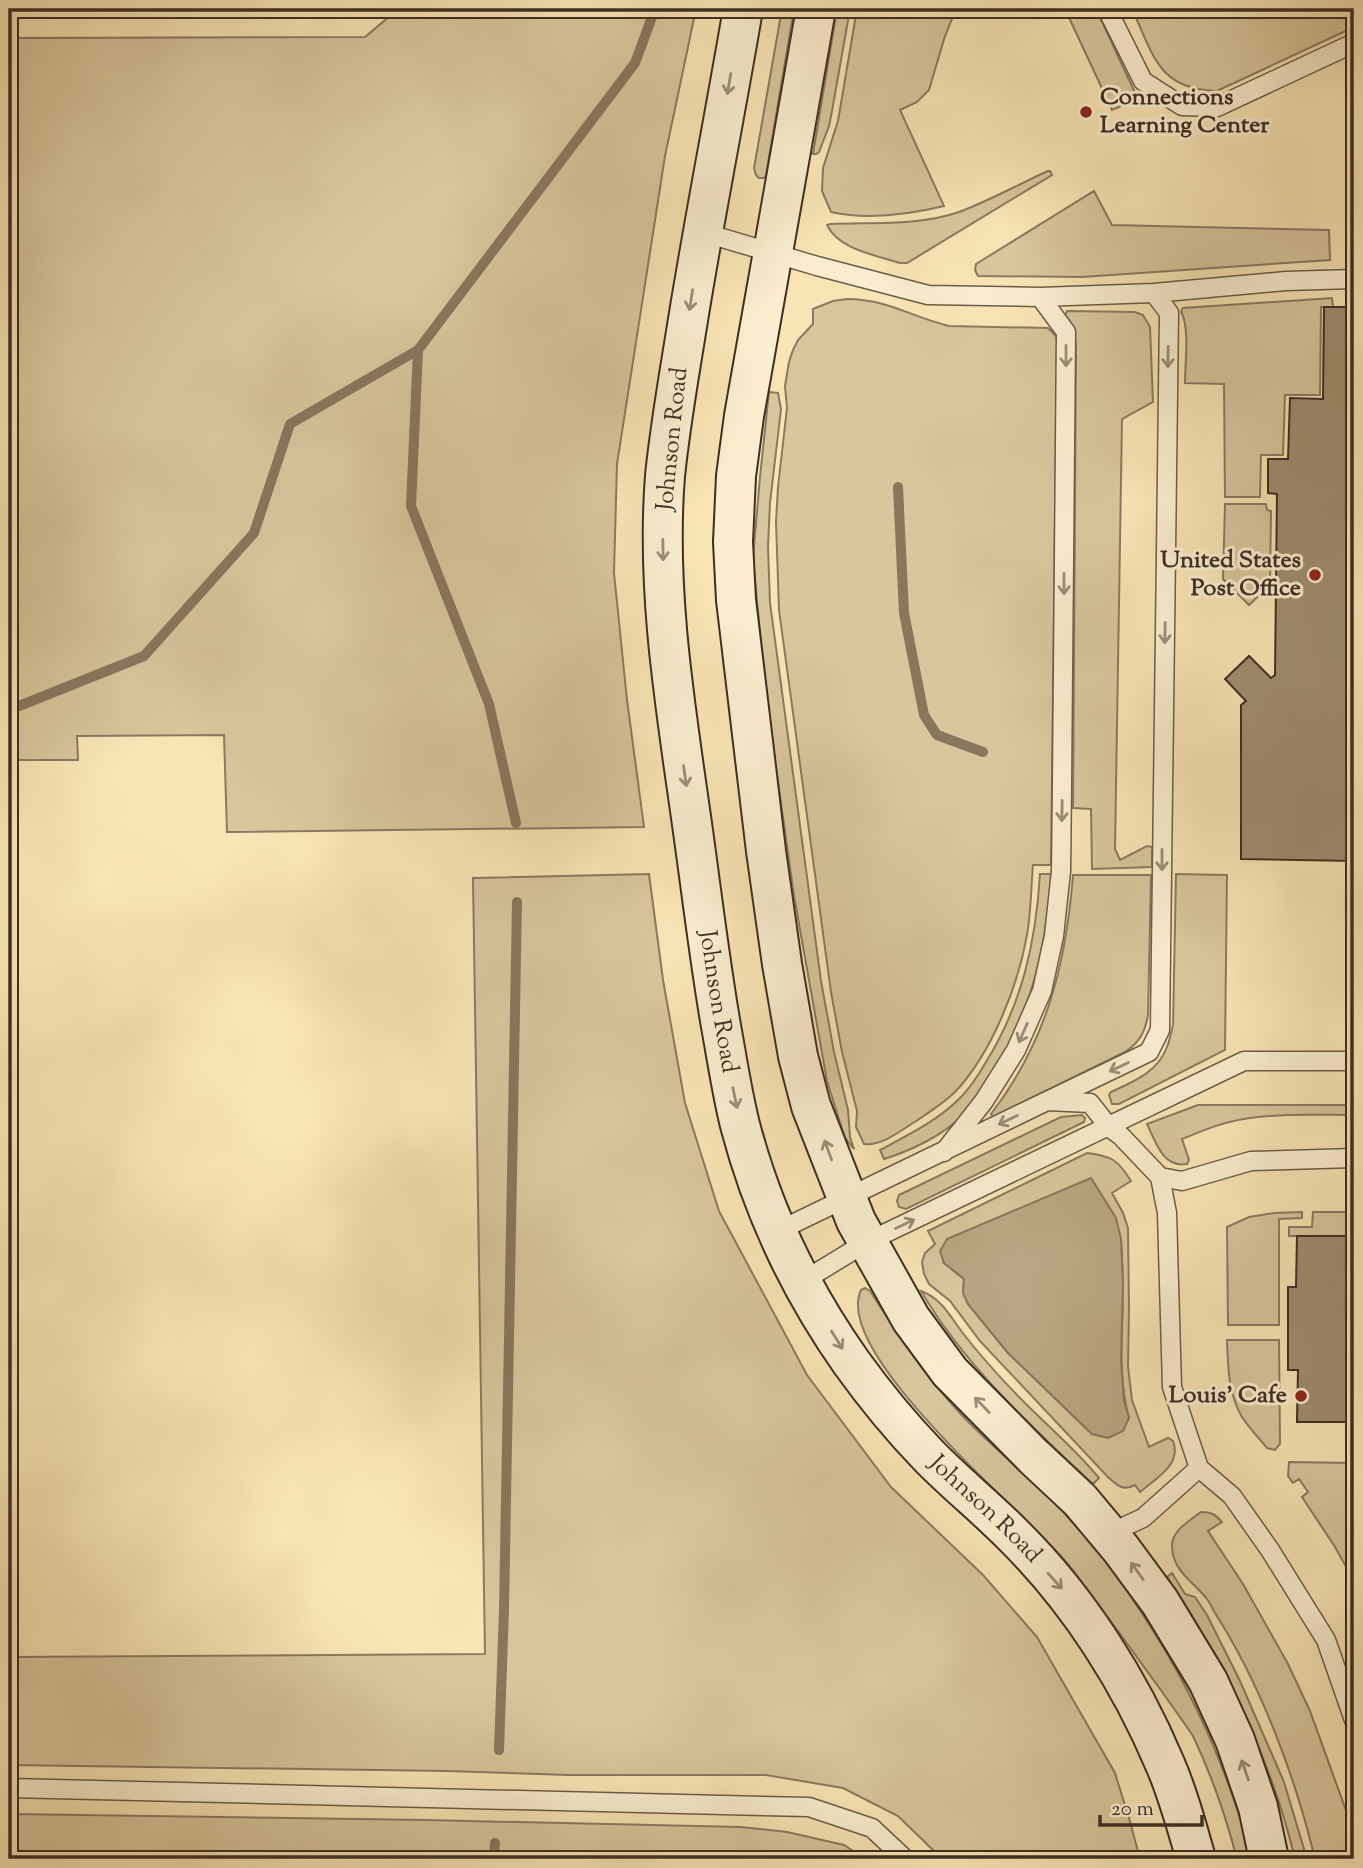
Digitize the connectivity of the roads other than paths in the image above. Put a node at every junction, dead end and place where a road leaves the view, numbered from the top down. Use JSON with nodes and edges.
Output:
{"nodes":[{"id":1,"x":743,"y":9,"type":"edge"},
{"id":2,"x":816,"y":9,"type":"edge"},
{"id":3,"x":1107,"y":9,"type":"edge"},
{"id":4,"x":1354,"y":43,"type":"edge"},
{"id":5,"x":702,"y":232,"type":"junction"},
{"id":6,"x":773,"y":253,"type":"junction"},
{"id":7,"x":1354,"y":279,"type":"edge"},
{"id":8,"x":1154,"y":293,"type":"junction"},
{"id":9,"x":1040,"y":296,"type":"junction"},
{"id":10,"x":1354,"y":1060,"type":"edge"},
{"id":11,"x":1047,"y":1101,"type":"junction"},
{"id":12,"x":1110,"y":1127,"type":"junction"},
{"id":13,"x":943,"y":1152,"type":"junction"},
{"id":14,"x":1354,"y":1158,"type":"edge"},
{"id":15,"x":1160,"y":1177,"type":"junction"},
{"id":16,"x":846,"y":1197,"type":"junction"},
{"id":17,"x":778,"y":1231,"type":"junction"},
{"id":18,"x":867,"y":1242,"type":"junction"},
{"id":19,"x":803,"y":1281,"type":"junction"},
{"id":20,"x":1199,"y":1468,"type":"junction"},
{"id":21,"x":1108,"y":1534,"type":"junction"},
{"id":22,"x":1354,"y":1720,"type":"edge"},
{"id":23,"x":9,"y":1788,"type":"edge"},
{"id":24,"x":905,"y":1859,"type":"edge"},
{"id":25,"x":1196,"y":1859,"type":"edge"},
{"id":26,"x":1269,"y":1859,"type":"edge"}],
"edges":[{"from":1,"to":5,"type":"main road","name":"Johnson Road","one_way":true},
{"from":2,"to":6,"type":"main road"},
{"from":3,"to":4,"type":"lane"},
{"from":5,"to":6,"type":"lane"},
{"from":5,"to":17,"type":"main road","name":"Johnson Road","one_way":true},
{"from":6,"to":9,"type":"lane"},
{"from":16,"to":6,"type":"main road","one_way":true},
{"from":7,"to":8,"type":"lane"},
{"from":8,"to":9,"type":"lane"},
{"from":8,"to":11,"type":"lane","one_way":true},
{"from":9,"to":13,"type":"lane","one_way":true},
{"from":10,"to":12,"type":"lane"},
{"from":11,"to":12,"type":"lane"},
{"from":11,"to":13,"type":"lane","one_way":true},
{"from":12,"to":15,"type":"lane"},
{"from":18,"to":12,"type":"lane","one_way":true},
{"from":13,"to":16,"type":"lane"},
{"from":14,"to":15,"type":"lane"},
{"from":15,"to":20,"type":"lane"},
{"from":16,"to":17,"type":"lane"},
{"from":16,"to":18,"type":"main road"},
{"from":17,"to":19,"type":"main road","name":"Johnson Road"},
{"from":18,"to":19,"type":"lane"},
{"from":21,"to":18,"type":"main road","one_way":true},
{"from":19,"to":25,"type":"main road","name":"Johnson Road","one_way":true},
{"from":20,"to":21,"type":"lane"},
{"from":20,"to":22,"type":"lane"},
{"from":26,"to":21,"type":"main road","one_way":true},
{"from":23,"to":24,"type":"lane"}]}
